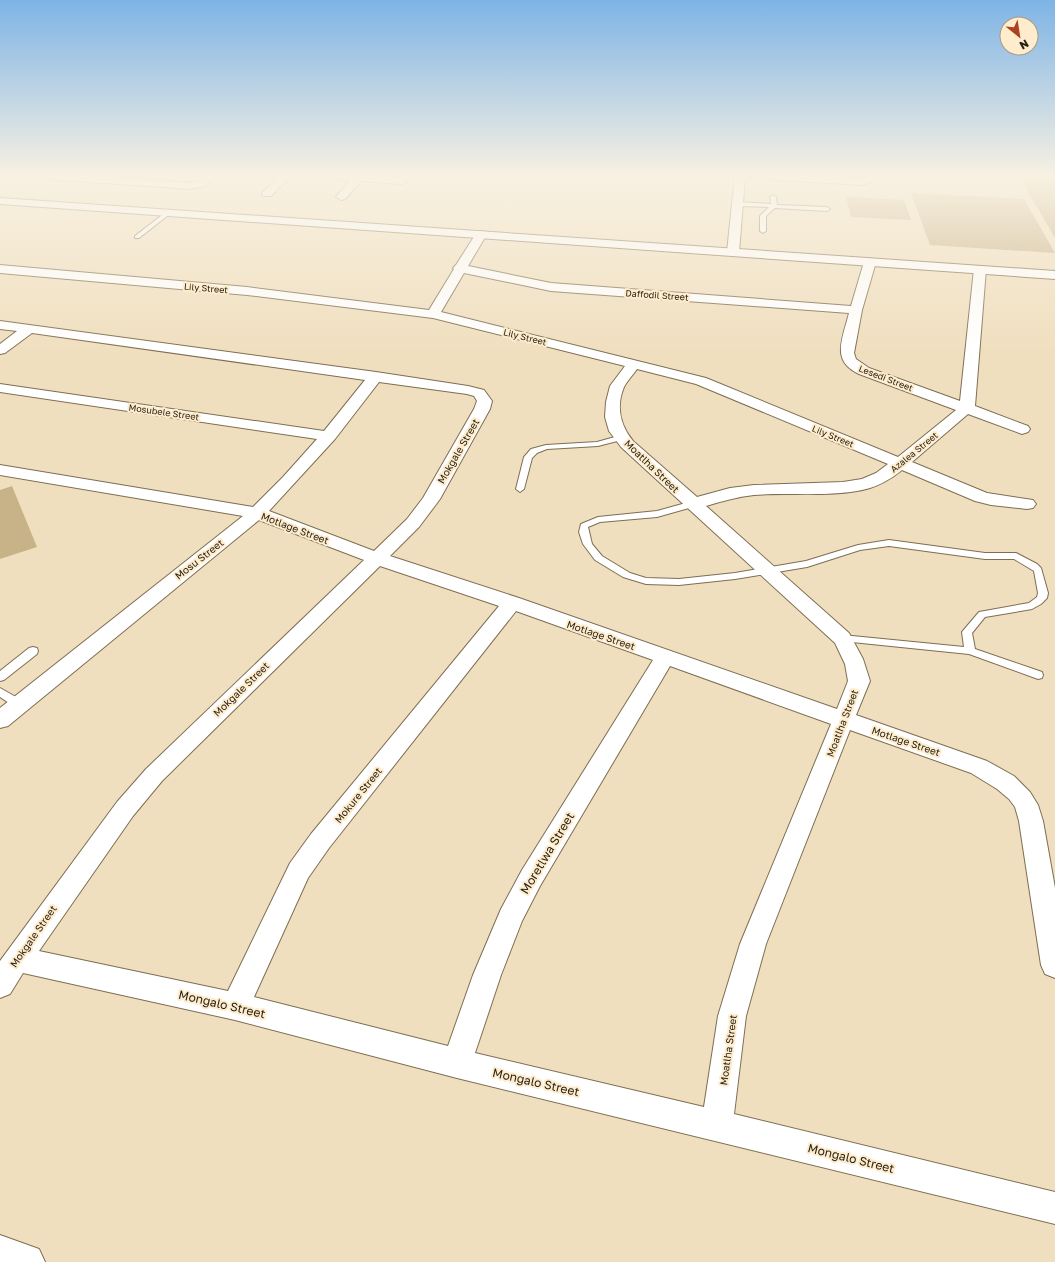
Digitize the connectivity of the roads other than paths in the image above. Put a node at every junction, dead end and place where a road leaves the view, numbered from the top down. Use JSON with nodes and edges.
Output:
{"nodes":[{"id":1,"x":142,"y":234,"type":"edge"},
{"id":2,"x":481,"y":234,"type":"joint"},
{"id":3,"x":735,"y":234,"type":"edge"},
{"id":4,"x":137,"y":238,"type":"dead end"},
{"id":5,"x":733,"y":252,"type":"junction"},
{"id":6,"x":870,"y":262,"type":"junction"},
{"id":7,"x":459,"y":268,"type":"junction"},
{"id":8,"x":0,"y":269,"type":"edge"},
{"id":9,"x":980,"y":269,"type":"junction"},
{"id":10,"x":1055,"y":275,"type":"edge"},
{"id":11,"x":856,"y":310,"type":"junction"},
{"id":12,"x":433,"y":314,"type":"junction"},
{"id":13,"x":0,"y":325,"type":"edge"},
{"id":14,"x":29,"y":329,"type":"junction"},
{"id":15,"x":0,"y":350,"type":"edge"},
{"id":16,"x":634,"y":364,"type":"junction"},
{"id":17,"x":376,"y":376,"type":"junction"},
{"id":18,"x":0,"y":388,"type":"edge"},
{"id":19,"x":967,"y":408,"type":"junction"},
{"id":20,"x":1022,"y":429,"type":"dead end"},
{"id":21,"x":329,"y":436,"type":"junction"},
{"id":22,"x":622,"y":437,"type":"junction"},
{"id":23,"x":901,"y":464,"type":"junction"},
{"id":24,"x":0,"y":470,"type":"edge"},
{"id":25,"x":520,"y":489,"type":"dead end"},
{"id":26,"x":693,"y":504,"type":"junction"},
{"id":27,"x":1027,"y":504,"type":"dead end"},
{"id":28,"x":257,"y":514,"type":"junction"},
{"id":29,"x":376,"y":558,"type":"junction"},
{"id":30,"x":766,"y":571,"type":"junction"},
{"id":31,"x":512,"y":603,"type":"junction"},
{"id":32,"x":842,"y":638,"type":"junction"},
{"id":33,"x":33,"y":651,"type":"dead end"},
{"id":34,"x":970,"y":651,"type":"junction"},
{"id":35,"x":665,"y":657,"type":"junction"},
{"id":36,"x":1038,"y":675,"type":"dead end"},
{"id":37,"x":0,"y":677,"type":"edge"},
{"id":38,"x":0,"y":692,"type":"edge"},
{"id":39,"x":19,"y":704,"type":"junction"},
{"id":40,"x":0,"y":720,"type":"edge"},
{"id":41,"x":844,"y":720,"type":"junction"},
{"id":42,"x":17,"y":959,"type":"junction"},
{"id":43,"x":1055,"y":965,"type":"edge"},
{"id":44,"x":0,"y":985,"type":"edge"},
{"id":45,"x":235,"y":1006,"type":"junction"},
{"id":46,"x":457,"y":1063,"type":"junction"},
{"id":47,"x":717,"y":1125,"type":"junction"},
{"id":48,"x":1055,"y":1208,"type":"edge"},
{"id":49,"x":0,"y":1254,"type":"edge"},
{"id":50,"x":26,"y":1262,"type":"edge"}],
"edges":[{"from":1,"to":4,"type":"lane"},
{"from":2,"to":5,"type":"street"},
{"from":2,"to":7,"type":"street"},
{"from":3,"to":5,"type":"street"},
{"from":5,"to":6,"type":"street"},
{"from":6,"to":9,"type":"street"},
{"from":6,"to":11,"type":"street","name":"Lesedi Street"},
{"from":7,"to":11,"type":"street","name":"Daffodil Street"},
{"from":7,"to":12,"type":"street"},
{"from":8,"to":12,"type":"street","name":"Lily Street"},
{"from":9,"to":10,"type":"street"},
{"from":9,"to":19,"type":"street"},
{"from":11,"to":19,"type":"street","name":"Lesedi Street"},
{"from":12,"to":16,"type":"street","name":"Lily Street"},
{"from":13,"to":14,"type":"street"},
{"from":14,"to":15,"type":"street"},
{"from":14,"to":17,"type":"street"},
{"from":16,"to":22,"type":"street","name":"Moatlha Street"},
{"from":16,"to":23,"type":"street","name":"Lily Street"},
{"from":17,"to":21,"type":"street","name":"Mosu Street"},
{"from":17,"to":29,"type":"street","name":"Mokgale Street"},
{"from":18,"to":21,"type":"street","name":"Mosubele Street"},
{"from":19,"to":20,"type":"street","name":"Lesedi Street"},
{"from":19,"to":23,"type":"street","name":"Azalea Street"},
{"from":21,"to":28,"type":"street","name":"Mosu Street"},
{"from":22,"to":25,"type":"lane"},
{"from":22,"to":26,"type":"street","name":"Moatlha Street"},
{"from":23,"to":26,"type":"street","name":"Azalea Street"},
{"from":23,"to":27,"type":"street","name":"Lily Street"},
{"from":24,"to":28,"type":"street","name":"Motlage Street"},
{"from":26,"to":30,"type":"street","name":"Moatlha Street"},
{"from":26,"to":30,"type":"lane"},
{"from":28,"to":29,"type":"street","name":"Motlage Street"},
{"from":28,"to":39,"type":"street","name":"Mosu Street"},
{"from":29,"to":31,"type":"street","name":"Motlage Street"},
{"from":29,"to":42,"type":"street","name":"Mokgale Street"},
{"from":30,"to":32,"type":"street","name":"Moatlha Street"},
{"from":30,"to":34,"type":"lane"},
{"from":31,"to":35,"type":"street","name":"Motlage Street"},
{"from":31,"to":45,"type":"street","name":"Mokure Street"},
{"from":32,"to":34,"type":"lane"},
{"from":32,"to":41,"type":"street","name":"Moatlha Street"},
{"from":33,"to":37,"type":"lane"},
{"from":34,"to":36,"type":"lane"},
{"from":35,"to":41,"type":"street","name":"Motlage Street"},
{"from":35,"to":46,"type":"street","name":"Moretlwa Street"},
{"from":38,"to":39,"type":"lane"},
{"from":39,"to":40,"type":"street","name":"Mosu Street"},
{"from":41,"to":43,"type":"street","name":"Motlage Street"},
{"from":41,"to":47,"type":"street","name":"Moatlha Street"},
{"from":42,"to":44,"type":"street","name":"Mokgale Street"},
{"from":42,"to":45,"type":"street","name":"Mongalo Street"},
{"from":45,"to":46,"type":"street","name":"Mongalo Street"},
{"from":46,"to":47,"type":"street","name":"Mongalo Street"},
{"from":47,"to":48,"type":"street","name":"Mongalo Street"},
{"from":49,"to":50,"type":"street"}]}
